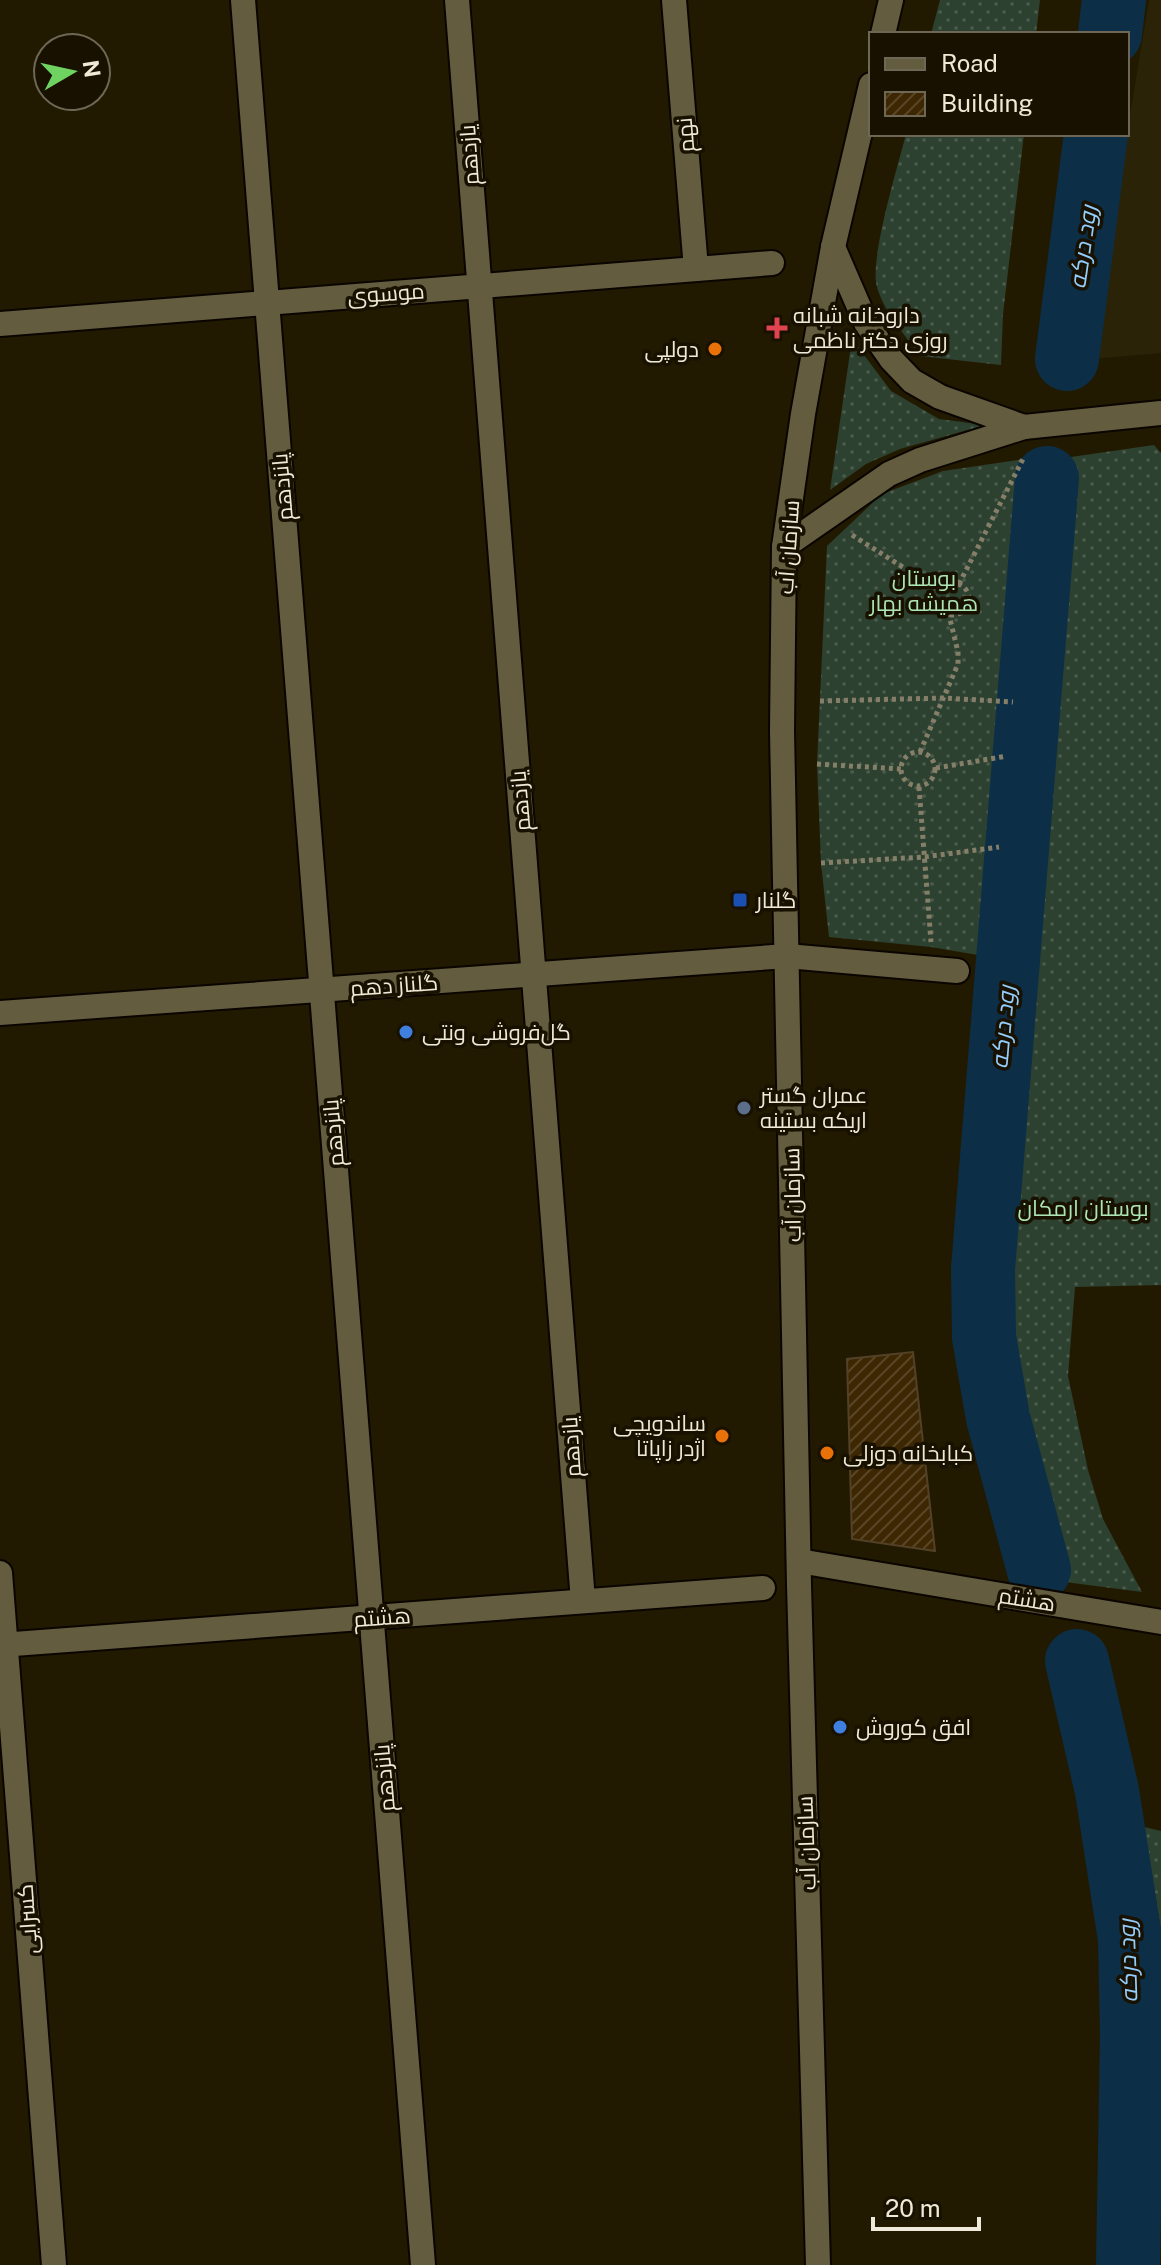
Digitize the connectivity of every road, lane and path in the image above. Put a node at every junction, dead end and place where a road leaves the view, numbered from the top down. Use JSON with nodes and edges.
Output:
{"nodes":[{"id":1,"x":243,"y":0,"type":"edge"},
{"id":2,"x":457,"y":0,"type":"edge"},
{"id":3,"x":674,"y":0,"type":"edge"},
{"id":4,"x":891,"y":0,"type":"edge"},
{"id":5,"x":883,"y":32,"type":"edge"},
{"id":6,"x":869,"y":94,"type":"edge"},
{"id":7,"x":833,"y":247,"type":"junction"},
{"id":8,"x":772,"y":263,"type":"dead end"},
{"id":9,"x":696,"y":269,"type":"junction"},
{"id":10,"x":479,"y":286,"type":"junction"},
{"id":11,"x":267,"y":303,"type":"junction"},
{"id":12,"x":0,"y":324,"type":"edge"},
{"id":13,"x":1161,"y":413,"type":"edge"},
{"id":14,"x":1024,"y":427,"type":"junction"},
{"id":15,"x":843,"y":529,"type":"dead end"},
{"id":16,"x":784,"y":547,"type":"junction"},
{"id":17,"x":959,"y":584,"type":"junction"},
{"id":18,"x":939,"y":590,"type":"junction"},
{"id":19,"x":949,"y":615,"type":"junction"},
{"id":20,"x":944,"y":698,"type":"junction"},
{"id":21,"x":820,"y":701,"type":"dead end"},
{"id":22,"x":1013,"y":702,"type":"dead end"},
{"id":23,"x":920,"y":752,"type":"junction"},
{"id":24,"x":1007,"y":756,"type":"dead end"},
{"id":25,"x":817,"y":764,"type":"dead end"},
{"id":26,"x":936,"y":768,"type":"junction"},
{"id":27,"x":901,"y":769,"type":"junction"},
{"id":28,"x":919,"y":787,"type":"junction"},
{"id":29,"x":999,"y":847,"type":"dead end"},
{"id":30,"x":924,"y":857,"type":"junction"},
{"id":31,"x":821,"y":863,"type":"dead end"},
{"id":32,"x":931,"y":947,"type":"dead end"},
{"id":33,"x":787,"y":956,"type":"junction"},
{"id":34,"x":957,"y":971,"type":"dead end"},
{"id":35,"x":534,"y":974,"type":"junction"},
{"id":36,"x":322,"y":990,"type":"junction"},
{"id":37,"x":0,"y":1013,"type":"edge"},
{"id":38,"x":799,"y":1561,"type":"junction"},
{"id":39,"x":0,"y":1573,"type":"edge"},
{"id":40,"x":763,"y":1588,"type":"dead end"},
{"id":41,"x":583,"y":1601,"type":"junction"},
{"id":42,"x":371,"y":1617,"type":"junction"},
{"id":43,"x":1161,"y":1622,"type":"edge"},
{"id":44,"x":3,"y":1645,"type":"edge"},
{"id":45,"x":54,"y":2265,"type":"edge"},
{"id":46,"x":423,"y":2265,"type":"edge"},
{"id":47,"x":818,"y":2265,"type":"edge"}],
"edges":[{"from":1,"to":11,"type":"street","name":"پانزدهم"},
{"from":2,"to":10,"type":"street","name":"یازدهم"},
{"from":3,"to":9,"type":"street","name":"نهم"},
{"from":4,"to":5,"type":"street"},
{"from":6,"to":7,"type":"street","name":"سازمان آب"},
{"from":7,"to":14,"type":"street"},
{"from":7,"to":16,"type":"street","name":"سازمان آب"},
{"from":8,"to":9,"type":"street","name":"موسوی"},
{"from":9,"to":10,"type":"street","name":"موسوی"},
{"from":10,"to":11,"type":"street","name":"موسوی"},
{"from":10,"to":35,"type":"street","name":"یازدهم"},
{"from":11,"to":12,"type":"street","name":"موسوی"},
{"from":11,"to":36,"type":"street","name":"پانزدهم"},
{"from":13,"to":14,"type":"street"},
{"from":14,"to":16,"type":"street"},
{"from":14,"to":17,"type":"path"},
{"from":15,"to":18,"type":"path"},
{"from":16,"to":33,"type":"street","name":"سازمان آب"},
{"from":17,"to":18,"type":"path"},
{"from":17,"to":19,"type":"path"},
{"from":18,"to":19,"type":"path"},
{"from":19,"to":20,"type":"path"},
{"from":20,"to":21,"type":"path"},
{"from":20,"to":22,"type":"path"},
{"from":20,"to":23,"type":"path"},
{"from":23,"to":26,"type":"path"},
{"from":23,"to":27,"type":"path"},
{"from":24,"to":26,"type":"path"},
{"from":25,"to":27,"type":"path"},
{"from":26,"to":28,"type":"path"},
{"from":27,"to":28,"type":"path"},
{"from":28,"to":30,"type":"path"},
{"from":29,"to":30,"type":"path"},
{"from":30,"to":31,"type":"path"},
{"from":30,"to":32,"type":"path"},
{"from":33,"to":34,"type":"street","name":"گلناز دهم"},
{"from":33,"to":35,"type":"street","name":"گلناز دهم"},
{"from":33,"to":38,"type":"street","name":"سازمان آب"},
{"from":35,"to":36,"type":"street","name":"گلناز دهم"},
{"from":35,"to":41,"type":"street","name":"یازدهم"},
{"from":36,"to":37,"type":"street","name":"گلناز دهم"},
{"from":36,"to":42,"type":"street","name":"پانزدهم"},
{"from":38,"to":43,"type":"street","name":"هشتم"},
{"from":38,"to":47,"type":"street","name":"سازمان آب"},
{"from":39,"to":44,"type":"street","name":"کسرایی"},
{"from":40,"to":41,"type":"street","name":"هشتم"},
{"from":41,"to":42,"type":"street","name":"هشتم"},
{"from":42,"to":44,"type":"street","name":"هشتم"},
{"from":42,"to":46,"type":"street","name":"پانزدهم"},
{"from":44,"to":45,"type":"street","name":"کسرایی"}]}
